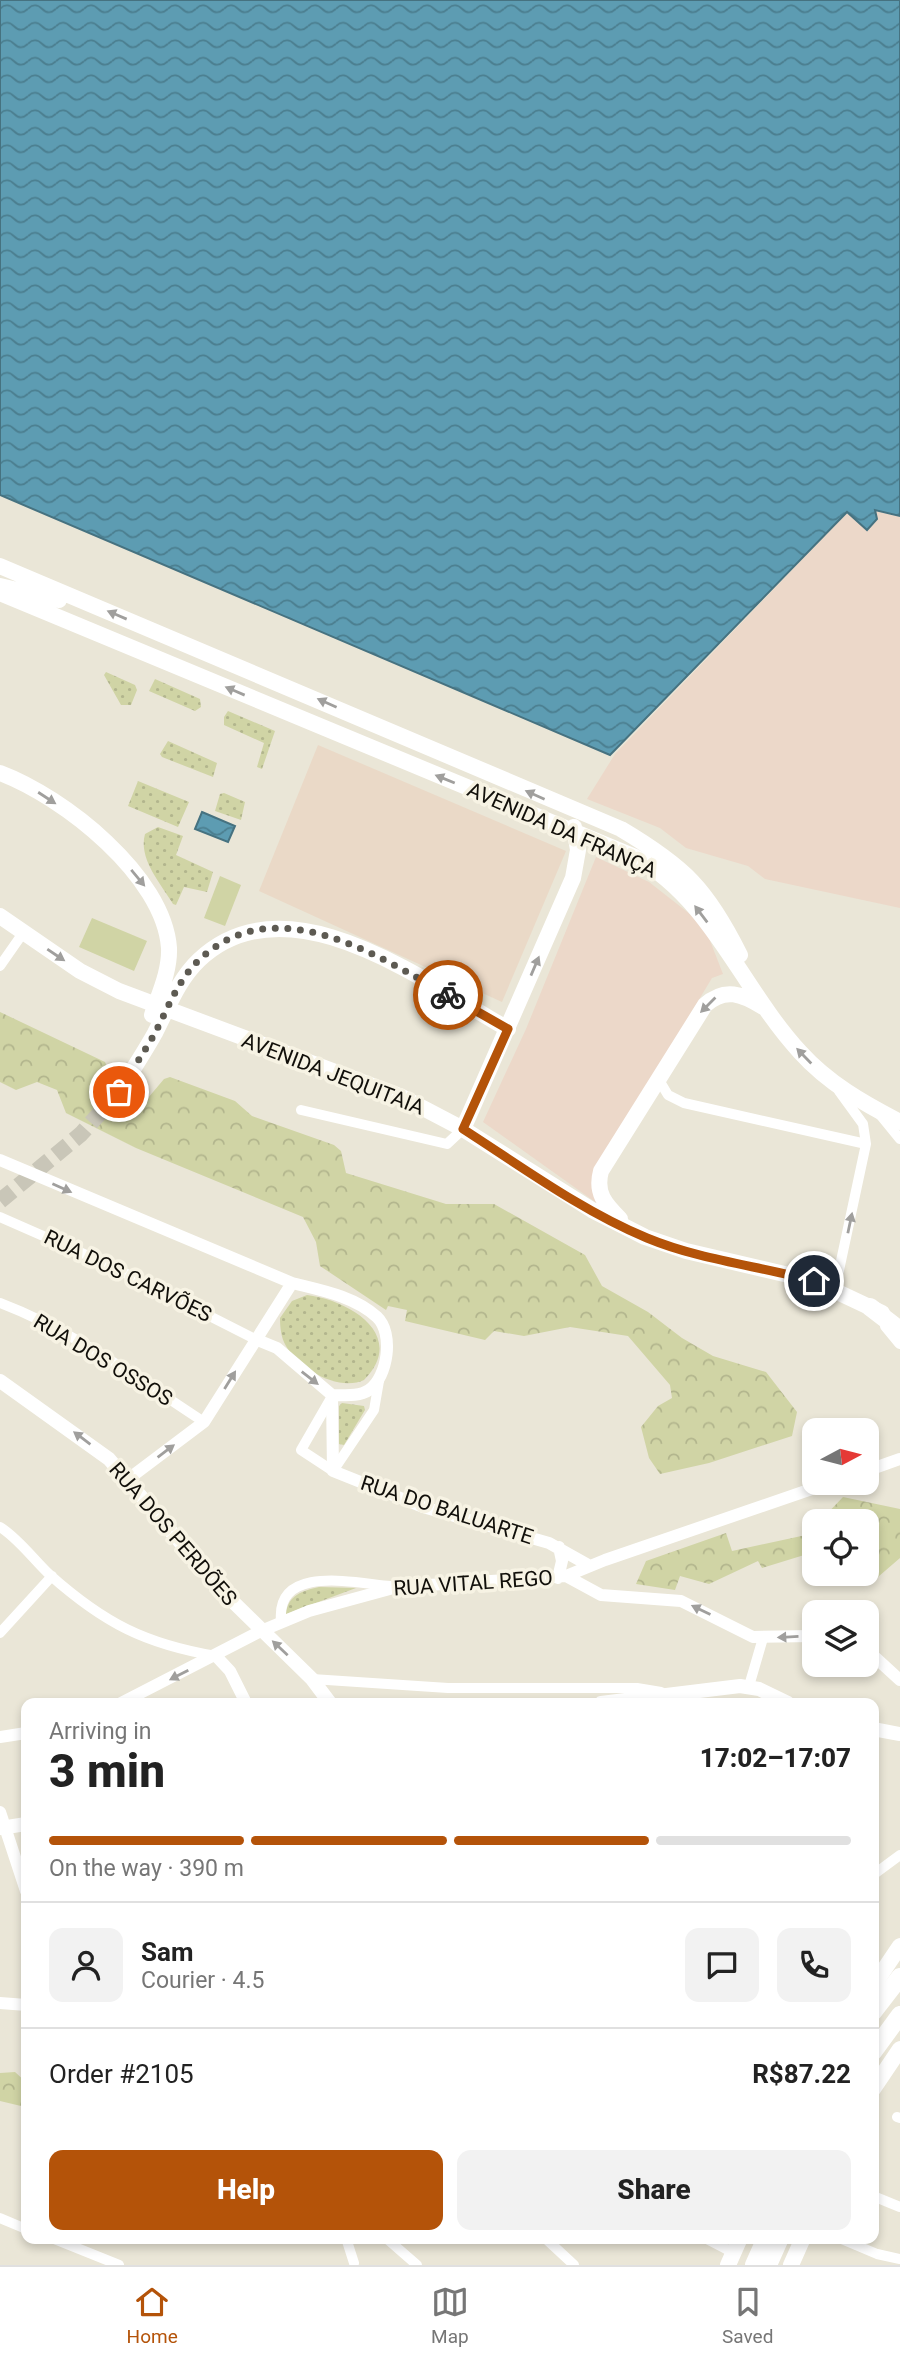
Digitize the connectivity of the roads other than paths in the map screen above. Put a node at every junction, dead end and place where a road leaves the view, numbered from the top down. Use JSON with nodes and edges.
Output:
{"nodes":[{"id":1,"x":0,"y":566,"type":"edge"},
{"id":2,"x":0,"y":586,"type":"edge"},
{"id":3,"x":0,"y":593,"type":"edge"},
{"id":4,"x":92,"y":604,"type":"junction"},
{"id":5,"x":0,"y":774,"type":"edge"},
{"id":6,"x":562,"y":807,"type":"junction"},
{"id":7,"x":576,"y":833,"type":"junction"},
{"id":8,"x":0,"y":916,"type":"edge"},
{"id":9,"x":23,"y":933,"type":"junction"},
{"id":10,"x":0,"y":967,"type":"edge"},
{"id":11,"x":768,"y":1010,"type":"junction"},
{"id":12,"x":508,"y":1029,"type":"junction"},
{"id":13,"x":150,"y":1033,"type":"junction"},
{"id":14,"x":659,"y":1080,"type":"junction"},
{"id":15,"x":832,"y":1082,"type":"junction"},
{"id":16,"x":119,"y":1092,"type":"tunnel mouth"},
{"id":17,"x":301,"y":1110,"type":"dead end"},
{"id":18,"x":876,"y":1110,"type":"junction"},
{"id":19,"x":900,"y":1122,"type":"edge"},
{"id":20,"x":463,"y":1129,"type":"junction"},
{"id":21,"x":900,"y":1139,"type":"edge"},
{"id":22,"x":866,"y":1144,"type":"junction"},
{"id":23,"x":0,"y":1160,"type":"edge"},
{"id":24,"x":0,"y":1217,"type":"edge"},
{"id":25,"x":632,"y":1231,"type":"junction"},
{"id":26,"x":292,"y":1283,"type":"junction"},
{"id":27,"x":835,"y":1289,"type":"junction"},
{"id":28,"x":0,"y":1303,"type":"edge"},
{"id":29,"x":870,"y":1307,"type":"junction"},
{"id":30,"x":900,"y":1322,"type":"edge"},
{"id":31,"x":900,"y":1330,"type":"edge"},
{"id":32,"x":255,"y":1339,"type":"junction"},
{"id":33,"x":900,"y":1343,"type":"edge"},
{"id":34,"x":379,"y":1381,"type":"junction"},
{"id":35,"x":1,"y":1382,"type":"edge"},
{"id":36,"x":332,"y":1395,"type":"junction"},
{"id":37,"x":204,"y":1422,"type":"junction"},
{"id":38,"x":900,"y":1459,"type":"edge"},
{"id":39,"x":879,"y":1466,"type":"edge"},
{"id":40,"x":333,"y":1471,"type":"junction"},
{"id":41,"x":127,"y":1480,"type":"junction"},
{"id":42,"x":802,"y":1492,"type":"edge"},
{"id":43,"x":0,"y":1527,"type":"edge"},
{"id":44,"x":559,"y":1548,"type":"junction"},
{"id":45,"x":590,"y":1566,"type":"junction"},
{"id":46,"x":52,"y":1576,"type":"junction"},
{"id":47,"x":562,"y":1577,"type":"junction"},
{"id":48,"x":397,"y":1587,"type":"junction"},
{"id":49,"x":601,"y":1595,"type":"junction"},
{"id":50,"x":281,"y":1621,"type":"junction"},
{"id":51,"x":261,"y":1631,"type":"junction"},
{"id":52,"x":0,"y":1633,"type":"edge"},
{"id":53,"x":802,"y":1636,"type":"edge"},
{"id":54,"x":763,"y":1638,"type":"junction"},
{"id":55,"x":216,"y":1656,"type":"junction"},
{"id":56,"x":879,"y":1661,"type":"edge"},
{"id":57,"x":312,"y":1678,"type":"junction"},
{"id":58,"x":900,"y":1680,"type":"edge"},
{"id":59,"x":749,"y":1686,"type":"junction"},
{"id":60,"x":670,"y":1693,"type":"junction"},
{"id":61,"x":131,"y":1698,"type":"edge"},
{"id":62,"x":244,"y":1698,"type":"edge"},
{"id":63,"x":326,"y":1698,"type":"edge"},
{"id":64,"x":641,"y":1698,"type":"edge"},
{"id":65,"x":777,"y":1698,"type":"edge"},
{"id":66,"x":879,"y":1730,"type":"edge"},
{"id":67,"x":21,"y":1734,"type":"edge"},
{"id":68,"x":900,"y":1734,"type":"edge"},
{"id":69,"x":0,"y":1737,"type":"edge"},
{"id":70,"x":0,"y":1812,"type":"edge"},
{"id":71,"x":21,"y":1825,"type":"edge"},
{"id":72,"x":3,"y":1828,"type":"edge"},
{"id":73,"x":900,"y":1855,"type":"edge"},
{"id":74,"x":879,"y":1871,"type":"edge"},
{"id":75,"x":21,"y":1877,"type":"edge"},
{"id":76,"x":900,"y":1946,"type":"edge"},
{"id":77,"x":879,"y":1977,"type":"edge"},
{"id":78,"x":900,"y":1977,"type":"edge"},
{"id":79,"x":900,"y":2001,"type":"edge"},
{"id":80,"x":0,"y":2003,"type":"edge"},
{"id":81,"x":879,"y":2004,"type":"edge"},
{"id":82,"x":21,"y":2005,"type":"edge"},
{"id":83,"x":900,"y":2015,"type":"edge"},
{"id":84,"x":879,"y":2028,"type":"edge"},
{"id":85,"x":900,"y":2029,"type":"edge"},
{"id":86,"x":879,"y":2044,"type":"edge"},
{"id":87,"x":900,"y":2049,"type":"edge"},
{"id":88,"x":879,"y":2055,"type":"edge"},
{"id":89,"x":879,"y":2080,"type":"edge"},
{"id":90,"x":879,"y":2198,"type":"edge"},
{"id":91,"x":900,"y":2207,"type":"edge"},
{"id":92,"x":0,"y":2218,"type":"edge"},
{"id":93,"x":21,"y":2227,"type":"edge"},
{"id":94,"x":66,"y":2244,"type":"edge"},
{"id":95,"x":348,"y":2244,"type":"edge"},
{"id":96,"x":393,"y":2244,"type":"edge"},
{"id":97,"x":551,"y":2244,"type":"edge"},
{"id":98,"x":717,"y":2244,"type":"edge"},
{"id":99,"x":763,"y":2244,"type":"edge"},
{"id":100,"x":777,"y":2244,"type":"edge"},
{"id":101,"x":800,"y":2244,"type":"edge"},
{"id":102,"x":849,"y":2244,"type":"edge"},
{"id":103,"x":734,"y":2252,"type":"edge"},
{"id":104,"x":900,"y":2259,"type":"edge"},
{"id":105,"x":876,"y":2260,"type":"edge"},
{"id":106,"x":354,"y":2263,"type":"dead end"},
{"id":107,"x":119,"y":2265,"type":"edge"},
{"id":108,"x":417,"y":2265,"type":"edge"},
{"id":109,"x":574,"y":2265,"type":"edge"},
{"id":110,"x":754,"y":2265,"type":"edge"},
{"id":111,"x":768,"y":2265,"type":"edge"},
{"id":112,"x":791,"y":2265,"type":"edge"}],
"edges":[{"from":1,"to":4,"type":"main road","name":"AVENIDA DA FRANÇA"},
{"from":2,"to":4,"type":"main road"},
{"from":7,"to":3,"type":"main road","name":"AVENIDA DA FRANÇA","one_way":true},
{"from":6,"to":4,"type":"main road","name":"AVENIDA DA FRANÇA","one_way":true},
{"from":5,"to":13,"type":"main road","one_way":true},
{"from":6,"to":7,"type":"main road"},
{"from":6,"to":11,"type":"main road","name":"AVENIDA DA FRANÇA"},
{"from":11,"to":7,"type":"main road","name":"AVENIDA DA FRANÇA","one_way":true},
{"from":12,"to":7,"type":"main road","one_way":true},
{"from":8,"to":9,"type":"main road","name":"AVENIDA JEQUITAIA"},
{"from":9,"to":10,"type":"street"},
{"from":9,"to":20,"type":"main road","name":"AVENIDA JEQUITAIA","one_way":true},
{"from":11,"to":14,"type":"main road","one_way":true},
{"from":15,"to":11,"type":"main road","one_way":true},
{"from":12,"to":13,"type":"main road"},
{"from":12,"to":20,"type":"main road"},
{"from":13,"to":16,"type":"main road"},
{"from":14,"to":22,"type":"street"},
{"from":14,"to":25,"type":"main road"},
{"from":15,"to":18,"type":"main road"},
{"from":15,"to":22,"type":"street"},
{"from":17,"to":20,"type":"street"},
{"from":18,"to":19,"type":"main road"},
{"from":18,"to":21,"type":"street"},
{"from":20,"to":25,"type":"main road","name":"AVENIDA JEQUITAIA"},
{"from":27,"to":22,"type":"street","one_way":true},
{"from":23,"to":26,"type":"street","one_way":true},
{"from":24,"to":32,"type":"street","name":"RUA DOS CARVÕES"},
{"from":25,"to":27,"type":"main road","name":"AVENIDA JEQUITAIA"},
{"from":26,"to":32,"type":"street"},
{"from":26,"to":34,"type":"street"},
{"from":27,"to":29,"type":"main road","name":"AVENIDA JEQUITAIA"},
{"from":28,"to":37,"type":"street","name":"RUA DOS OSSOS"},
{"from":29,"to":30,"type":"main road","name":"AVENIDA JEQUITAIA"},
{"from":29,"to":31,"type":"highway"},
{"from":29,"to":33,"type":"street"},
{"from":32,"to":36,"type":"street","one_way":true},
{"from":37,"to":32,"type":"street","one_way":true},
{"from":34,"to":36,"type":"street"},
{"from":34,"to":40,"type":"street"},
{"from":41,"to":35,"type":"main road","name":"RUA DOS PERDÕES","one_way":true},
{"from":36,"to":40,"type":"street","name":"RUA DO BALUARTE"},
{"from":36,"to":40,"type":"street"},
{"from":41,"to":37,"type":"street","one_way":true},
{"from":38,"to":39,"type":"street"},
{"from":40,"to":44,"type":"street","name":"RUA DO BALUARTE"},
{"from":41,"to":51,"type":"main road","name":"RUA DOS PERDÕES"},
{"from":42,"to":45,"type":"street"},
{"from":43,"to":46,"type":"street"},
{"from":44,"to":45,"type":"street","name":"RUA DO BALUARTE"},
{"from":44,"to":47,"type":"street"},
{"from":45,"to":47,"type":"street"},
{"from":45,"to":49,"type":"street"},
{"from":46,"to":52,"type":"street"},
{"from":46,"to":55,"type":"street"},
{"from":47,"to":48,"type":"street","name":"RUA VITAL REGO"},
{"from":47,"to":49,"type":"street"},
{"from":48,"to":50,"type":"street","name":"RUA VITAL REGO"},
{"from":48,"to":50,"type":"street"},
{"from":54,"to":49,"type":"street","one_way":true},
{"from":50,"to":51,"type":"street","name":"RUA VITAL REGO"},
{"from":51,"to":55,"type":"street","name":"RUA VITAL REGO"},
{"from":57,"to":51,"type":"main road","name":"RUA DOS PERDÕES","one_way":true},
{"from":53,"to":54,"type":"street","one_way":true},
{"from":54,"to":59,"type":"street"},
{"from":55,"to":61,"type":"street","name":"RUA VITAL REGO","one_way":true},
{"from":55,"to":62,"type":"street"},
{"from":56,"to":58,"type":"street"},
{"from":57,"to":60,"type":"street"},
{"from":57,"to":63,"type":"main road","name":"RUA DOS PERDÕES"},
{"from":59,"to":60,"type":"main road"},
{"from":59,"to":65,"type":"main road"},
{"from":60,"to":64,"type":"main road"},
{"from":66,"to":68,"type":"main road"},
{"from":67,"to":69,"type":"street"},
{"from":70,"to":72,"type":"street"},
{"from":71,"to":72,"type":"main road"},
{"from":72,"to":75,"type":"street"},
{"from":73,"to":74,"type":"street"},
{"from":76,"to":77,"type":"main road"},
{"from":78,"to":81,"type":"highway"},
{"from":79,"to":84,"type":"highway"},
{"from":80,"to":82,"type":"street"},
{"from":83,"to":86,"type":"highway"},
{"from":85,"to":88,"type":"highway"},
{"from":87,"to":89,"type":"main road"},
{"from":90,"to":91,"type":"street"},
{"from":92,"to":93,"type":"street"},
{"from":94,"to":107,"type":"street"},
{"from":95,"to":106,"type":"street"},
{"from":96,"to":108,"type":"street"},
{"from":97,"to":109,"type":"street"},
{"from":98,"to":103,"type":"street"},
{"from":99,"to":110,"type":"highway"},
{"from":100,"to":111,"type":"highway"},
{"from":101,"to":112,"type":"main road"},
{"from":102,"to":105,"type":"street"},
{"from":104,"to":105,"type":"street"}]}
